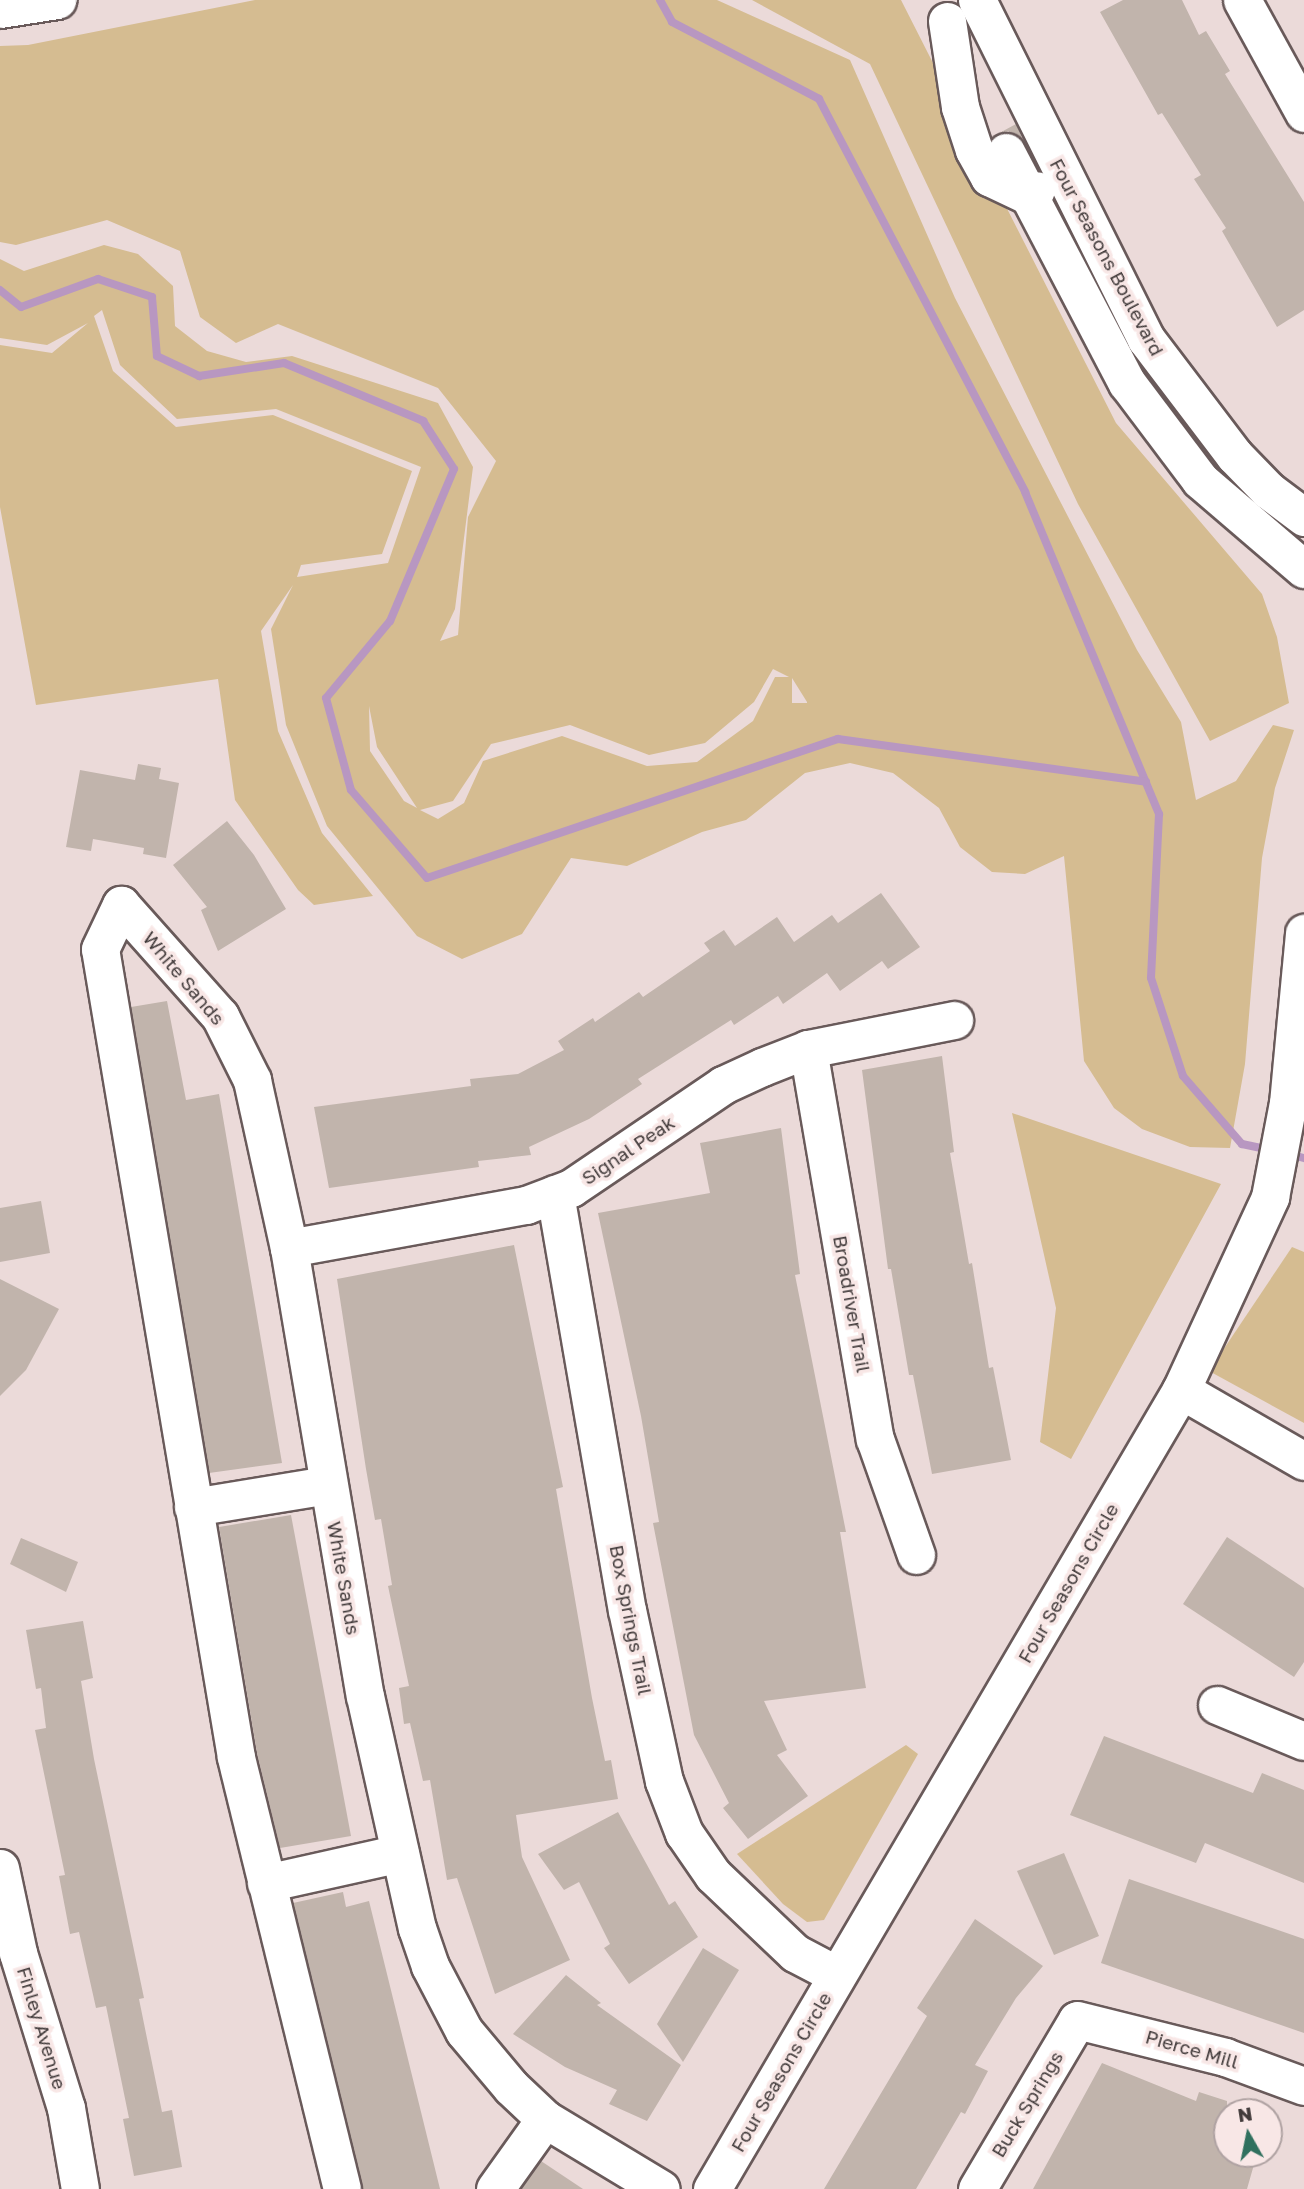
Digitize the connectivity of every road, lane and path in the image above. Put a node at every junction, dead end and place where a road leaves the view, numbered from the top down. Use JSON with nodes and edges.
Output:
{"nodes":[{"id":1,"x":57,"y":0,"type":"edge"},
{"id":2,"x":976,"y":0,"type":"edge"},
{"id":3,"x":1242,"y":0,"type":"edge"},
{"id":4,"x":0,"y":9,"type":"edge"},
{"id":5,"x":943,"y":11,"type":"edge"},
{"id":6,"x":1008,"y":66,"type":"junction"},
{"id":7,"x":974,"y":84,"type":"junction"},
{"id":8,"x":1304,"y":113,"type":"edge"},
{"id":9,"x":1063,"y":176,"type":"junction"},
{"id":10,"x":1027,"y":195,"type":"junction"},
{"id":11,"x":1304,"y":517,"type":"edge"},
{"id":12,"x":1304,"y":569,"type":"edge"},
{"id":13,"x":1304,"y":933,"type":"edge"},
{"id":14,"x":954,"y":1020,"type":"dead end"},
{"id":15,"x":808,"y":1049,"type":"junction"},
{"id":16,"x":555,"y":1194,"type":"junction"},
{"id":17,"x":289,"y":1248,"type":"junction"},
{"id":18,"x":1181,"y":1390,"type":"junction"},
{"id":19,"x":1304,"y":1461,"type":"edge"},
{"id":20,"x":328,"y":1485,"type":"junction"},
{"id":21,"x":193,"y":1507,"type":"junction"},
{"id":22,"x":916,"y":1555,"type":"dead end"},
{"id":23,"x":1217,"y":1705,"type":"dead end"},
{"id":24,"x":1304,"y":1741,"type":"edge"},
{"id":25,"x":400,"y":1853,"type":"junction"},
{"id":26,"x":0,"y":1868,"type":"edge"},
{"id":27,"x":266,"y":1883,"type":"junction"},
{"id":28,"x":838,"y":1975,"type":"junction"},
{"id":29,"x":1077,"y":2020,"type":"joint"},
{"id":30,"x":1304,"y":2086,"type":"edge"},
{"id":31,"x":545,"y":2119,"type":"junction"},
{"id":32,"x":80,"y":2189,"type":"edge"},
{"id":33,"x":342,"y":2189,"type":"edge"},
{"id":34,"x":495,"y":2189,"type":"edge"},
{"id":35,"x":661,"y":2189,"type":"edge"},
{"id":36,"x":712,"y":2189,"type":"edge"},
{"id":37,"x":977,"y":2189,"type":"edge"}],
"edges":[{"from":1,"to":4,"type":"street"},
{"from":2,"to":6,"type":"street","name":"Four Seasons Boulevard"},
{"from":3,"to":8,"type":"street"},
{"from":5,"to":7,"type":"street"},
{"from":5,"to":10,"type":"street"},
{"from":6,"to":7,"type":"street"},
{"from":6,"to":9,"type":"street","name":"Four Seasons Boulevard"},
{"from":7,"to":10,"type":"street"},
{"from":9,"to":10,"type":"street"},
{"from":9,"to":11,"type":"street","name":"Four Seasons Boulevard"},
{"from":10,"to":12,"type":"street"},
{"from":13,"to":18,"type":"street","name":"Four Seasons Circle"},
{"from":14,"to":15,"type":"street","name":"Signal Peak"},
{"from":15,"to":16,"type":"street","name":"Signal Peak"},
{"from":15,"to":22,"type":"street","name":"Broadriver Trail"},
{"from":16,"to":17,"type":"street","name":"Signal Peak"},
{"from":16,"to":28,"type":"street","name":"Box Springs Trail"},
{"from":17,"to":20,"type":"street","name":"White Sands"},
{"from":17,"to":21,"type":"street","name":"White Sands"},
{"from":18,"to":19,"type":"street"},
{"from":18,"to":28,"type":"street","name":"Four Seasons Circle"},
{"from":20,"to":21,"type":"street"},
{"from":20,"to":25,"type":"street","name":"White Sands"},
{"from":21,"to":27,"type":"street"},
{"from":23,"to":24,"type":"street"},
{"from":25,"to":27,"type":"street"},
{"from":25,"to":31,"type":"street","name":"White Sands"},
{"from":26,"to":32,"type":"street","name":"Finley Avenue"},
{"from":27,"to":33,"type":"street"},
{"from":28,"to":36,"type":"street","name":"Four Seasons Circle"},
{"from":29,"to":30,"type":"street","name":"Pierce Mill"},
{"from":29,"to":37,"type":"street","name":"Buck Springs"},
{"from":31,"to":34,"type":"street"},
{"from":31,"to":35,"type":"street","name":"White Sands"}]}
